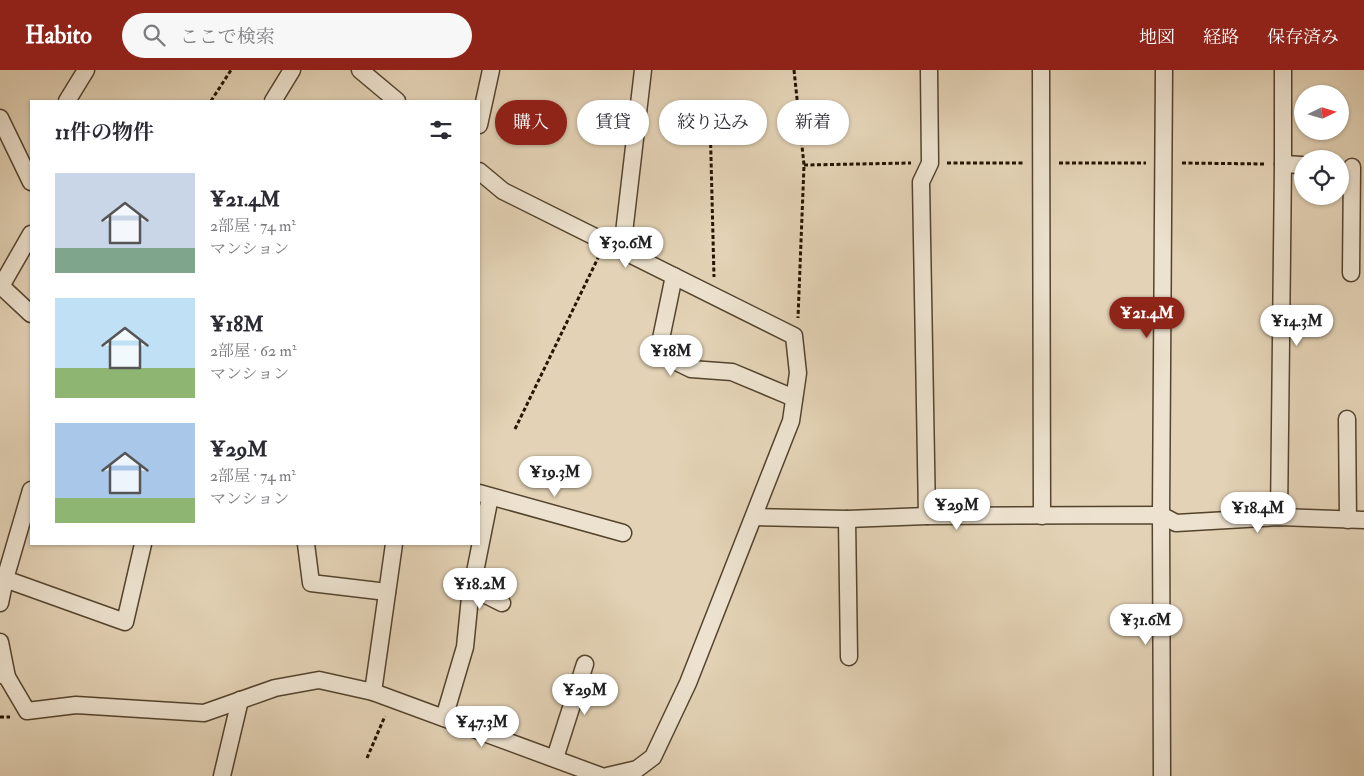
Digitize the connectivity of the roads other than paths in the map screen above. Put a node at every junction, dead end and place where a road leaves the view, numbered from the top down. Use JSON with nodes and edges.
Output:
{"nodes":[{"id":1,"x":86,"y":70,"type":"edge"},
{"id":2,"x":292,"y":70,"type":"edge"},
{"id":3,"x":360,"y":70,"type":"edge"},
{"id":4,"x":491,"y":70,"type":"edge"},
{"id":5,"x":643,"y":70,"type":"edge"},
{"id":6,"x":930,"y":70,"type":"edge"},
{"id":7,"x":1041,"y":70,"type":"edge"},
{"id":8,"x":1164,"y":70,"type":"edge"},
{"id":9,"x":1283,"y":70,"type":"edge"},
{"id":10,"x":68,"y":100,"type":"edge"},
{"id":11,"x":274,"y":100,"type":"edge"},
{"id":12,"x":396,"y":100,"type":"edge"},
{"id":13,"x":0,"y":118,"type":"edge"},
{"id":14,"x":480,"y":120,"type":"edge"},
{"id":15,"x":27,"y":158,"type":"edge"},
{"id":16,"x":1283,"y":164,"type":"junction"},
{"id":17,"x":1294,"y":165,"type":"edge"},
{"id":18,"x":1352,"y":167,"type":"edge"},
{"id":19,"x":480,"y":173,"type":"edge"},
{"id":20,"x":30,"y":176,"type":"edge"},
{"id":21,"x":30,"y":236,"type":"edge"},
{"id":22,"x":622,"y":250,"type":"junction"},
{"id":23,"x":1351,"y":273,"type":"dead end"},
{"id":24,"x":674,"y":276,"type":"junction"},
{"id":25,"x":0,"y":286,"type":"edge"},
{"id":26,"x":30,"y":313,"type":"edge"},
{"id":27,"x":794,"y":398,"type":"junction"},
{"id":28,"x":1347,"y":419,"type":"dead end"},
{"id":29,"x":30,"y":493,"type":"edge"},
{"id":30,"x":484,"y":495,"type":"edge"},
{"id":31,"x":927,"y":516,"type":"junction"},
{"id":32,"x":1042,"y":516,"type":"junction"},
{"id":33,"x":1161,"y":516,"type":"junction"},
{"id":34,"x":754,"y":517,"type":"junction"},
{"id":35,"x":1279,"y":517,"type":"junction"},
{"id":36,"x":847,"y":519,"type":"junction"},
{"id":37,"x":1356,"y":520,"type":"edge"},
{"id":38,"x":480,"y":526,"type":"edge"},
{"id":39,"x":623,"y":533,"type":"dead end"},
{"id":40,"x":143,"y":545,"type":"edge"},
{"id":41,"x":306,"y":545,"type":"edge"},
{"id":42,"x":394,"y":545,"type":"edge"},
{"id":43,"x":478,"y":545,"type":"edge"},
{"id":44,"x":5,"y":568,"type":"edge"},
{"id":45,"x":472,"y":588,"type":"junction"},
{"id":46,"x":387,"y":592,"type":"junction"},
{"id":47,"x":0,"y":603,"type":"edge"},
{"id":48,"x":502,"y":603,"type":"dead end"},
{"id":49,"x":0,"y":642,"type":"edge"},
{"id":50,"x":849,"y":657,"type":"dead end"},
{"id":51,"x":585,"y":664,"type":"dead end"},
{"id":52,"x":4,"y":676,"type":"edge"},
{"id":53,"x":373,"y":692,"type":"junction"},
{"id":54,"x":240,"y":700,"type":"junction"},
{"id":55,"x":444,"y":718,"type":"junction"},
{"id":56,"x":555,"y":758,"type":"junction"},
{"id":57,"x":222,"y":776,"type":"edge"},
{"id":58,"x":601,"y":776,"type":"edge"},
{"id":59,"x":607,"y":776,"type":"edge"},
{"id":60,"x":1162,"y":776,"type":"edge"}],
"edges":[{"from":1,"to":10,"type":"street"},
{"from":2,"to":11,"type":"street"},
{"from":3,"to":12,"type":"street"},
{"from":4,"to":14,"type":"street"},
{"from":5,"to":22,"type":"street"},
{"from":6,"to":31,"type":"street"},
{"from":7,"to":32,"type":"street"},
{"from":8,"to":33,"type":"street"},
{"from":9,"to":16,"type":"street"},
{"from":13,"to":15,"type":"street"},
{"from":15,"to":20,"type":"street"},
{"from":16,"to":17,"type":"street"},
{"from":16,"to":35,"type":"street"},
{"from":18,"to":23,"type":"street"},
{"from":19,"to":22,"type":"street"},
{"from":21,"to":25,"type":"street"},
{"from":22,"to":24,"type":"street"},
{"from":24,"to":27,"type":"street"},
{"from":24,"to":27,"type":"street"},
{"from":25,"to":26,"type":"street"},
{"from":27,"to":34,"type":"street"},
{"from":28,"to":37,"type":"street"},
{"from":29,"to":44,"type":"street"},
{"from":30,"to":38,"type":"street"},
{"from":30,"to":39,"type":"street"},
{"from":31,"to":32,"type":"street"},
{"from":31,"to":36,"type":"street"},
{"from":32,"to":33,"type":"street"},
{"from":33,"to":35,"type":"street"},
{"from":33,"to":60,"type":"street"},
{"from":34,"to":36,"type":"street"},
{"from":34,"to":59,"type":"street"},
{"from":35,"to":37,"type":"street"},
{"from":36,"to":50,"type":"street"},
{"from":40,"to":44,"type":"street"},
{"from":41,"to":46,"type":"street"},
{"from":42,"to":46,"type":"street"},
{"from":43,"to":45,"type":"street"},
{"from":44,"to":47,"type":"street"},
{"from":45,"to":48,"type":"street"},
{"from":45,"to":55,"type":"street"},
{"from":46,"to":53,"type":"street"},
{"from":49,"to":52,"type":"street"},
{"from":51,"to":56,"type":"street"},
{"from":52,"to":54,"type":"street"},
{"from":53,"to":54,"type":"street"},
{"from":53,"to":55,"type":"street"},
{"from":54,"to":57,"type":"street"},
{"from":55,"to":56,"type":"street"},
{"from":56,"to":58,"type":"street"}]}
